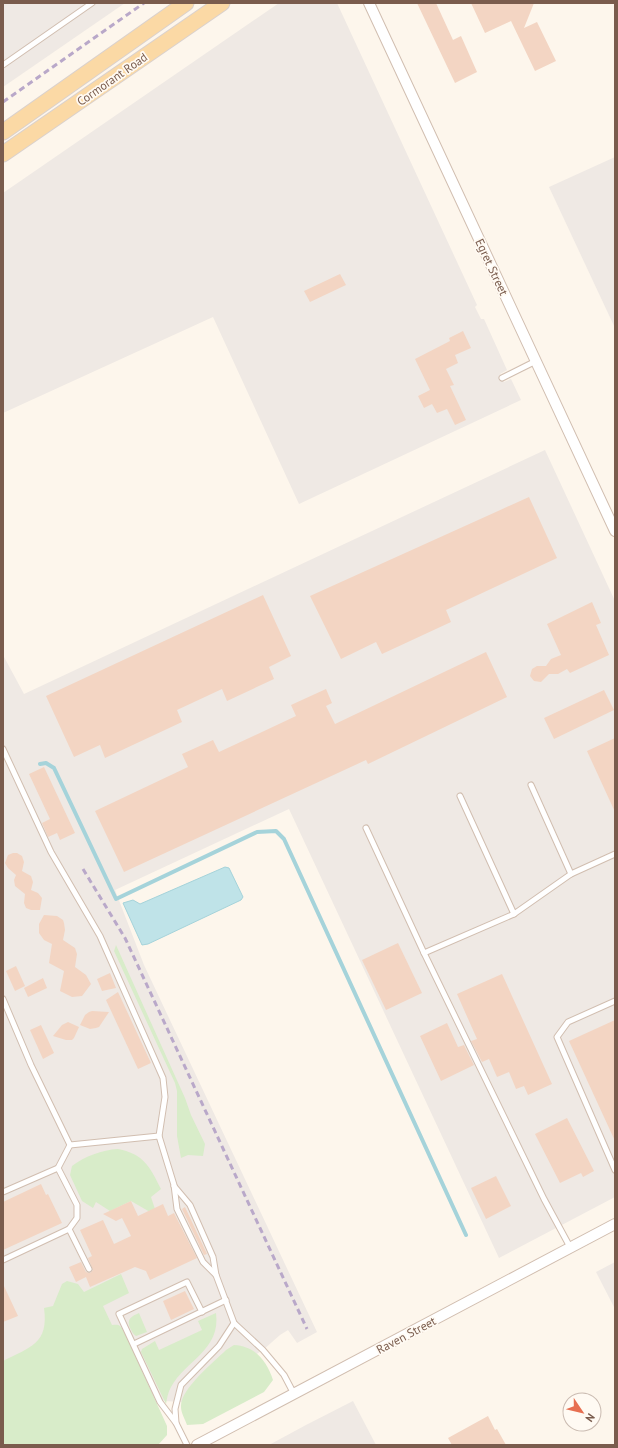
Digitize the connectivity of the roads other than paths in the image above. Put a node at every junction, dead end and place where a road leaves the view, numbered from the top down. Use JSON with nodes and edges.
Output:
{"nodes":[{"id":1,"x":92,"y":3,"type":"edge"},
{"id":2,"x":186,"y":3,"type":"edge"},
{"id":3,"x":222,"y":3,"type":"edge"},
{"id":4,"x":369,"y":3,"type":"edge"},
{"id":5,"x":3,"y":65,"type":"edge"},
{"id":6,"x":3,"y":132,"type":"edge"},
{"id":7,"x":3,"y":154,"type":"edge"},
{"id":8,"x":536,"y":361,"type":"junction"},
{"id":9,"x":502,"y":378,"type":"dead end"},
{"id":10,"x":615,"y":531,"type":"edge"},
{"id":11,"x":3,"y":749,"type":"edge"},
{"id":12,"x":531,"y":785,"type":"dead end"},
{"id":13,"x":460,"y":796,"type":"dead end"},
{"id":14,"x":366,"y":828,"type":"dead end"},
{"id":15,"x":615,"y":854,"type":"edge"},
{"id":16,"x":571,"y":874,"type":"junction"},
{"id":17,"x":514,"y":914,"type":"junction"},
{"id":18,"x":424,"y":953,"type":"junction"},
{"id":19,"x":3,"y":999,"type":"edge"},
{"id":20,"x":615,"y":1001,"type":"edge"},
{"id":21,"x":159,"y":1136,"type":"junction"},
{"id":22,"x":70,"y":1145,"type":"junction"},
{"id":23,"x":58,"y":1168,"type":"junction"},
{"id":24,"x":615,"y":1170,"type":"edge"},
{"id":25,"x":174,"y":1185,"type":"junction"},
{"id":26,"x":3,"y":1192,"type":"edge"},
{"id":27,"x":615,"y":1224,"type":"edge"},
{"id":28,"x":69,"y":1229,"type":"junction"},
{"id":29,"x":570,"y":1247,"type":"junction"},
{"id":30,"x":3,"y":1260,"type":"edge"},
{"id":31,"x":88,"y":1268,"type":"dead end"},
{"id":32,"x":216,"y":1275,"type":"junction"},
{"id":33,"x":226,"y":1300,"type":"junction"},
{"id":34,"x":202,"y":1312,"type":"junction"},
{"id":35,"x":234,"y":1323,"type":"junction"},
{"id":36,"x":134,"y":1344,"type":"junction"},
{"id":37,"x":294,"y":1394,"type":"junction"},
{"id":38,"x":176,"y":1423,"type":"junction"},
{"id":39,"x":187,"y":1445,"type":"edge"},
{"id":40,"x":197,"y":1445,"type":"edge"}],
"edges":[{"from":1,"to":5,"type":"lane"},
{"from":2,"to":6,"type":"main road","name":"Cormorant Road"},
{"from":3,"to":7,"type":"main road","name":"Cormorant Road"},
{"from":4,"to":8,"type":"street","name":"Egret Street"},
{"from":8,"to":9,"type":"lane"},
{"from":8,"to":10,"type":"street","name":"Egret Street"},
{"from":11,"to":21,"type":"lane"},
{"from":12,"to":16,"type":"lane"},
{"from":13,"to":17,"type":"lane"},
{"from":14,"to":18,"type":"lane"},
{"from":15,"to":16,"type":"lane"},
{"from":16,"to":17,"type":"lane"},
{"from":17,"to":18,"type":"lane"},
{"from":18,"to":29,"type":"lane"},
{"from":19,"to":22,"type":"lane"},
{"from":20,"to":24,"type":"lane"},
{"from":21,"to":22,"type":"lane"},
{"from":21,"to":25,"type":"lane"},
{"from":22,"to":23,"type":"lane"},
{"from":23,"to":26,"type":"lane"},
{"from":23,"to":28,"type":"lane"},
{"from":25,"to":32,"type":"lane"},
{"from":25,"to":32,"type":"lane"},
{"from":27,"to":29,"type":"street","name":"Raven Street"},
{"from":28,"to":30,"type":"lane"},
{"from":28,"to":31,"type":"lane"},
{"from":29,"to":37,"type":"street","name":"Raven Street"},
{"from":32,"to":33,"type":"lane"},
{"from":33,"to":34,"type":"lane"},
{"from":33,"to":35,"type":"lane"},
{"from":34,"to":36,"type":"lane"},
{"from":34,"to":36,"type":"lane"},
{"from":35,"to":37,"type":"lane"},
{"from":35,"to":38,"type":"lane"},
{"from":36,"to":38,"type":"lane"},
{"from":37,"to":40,"type":"street","name":"Raven Street"},
{"from":38,"to":39,"type":"lane"}]}
